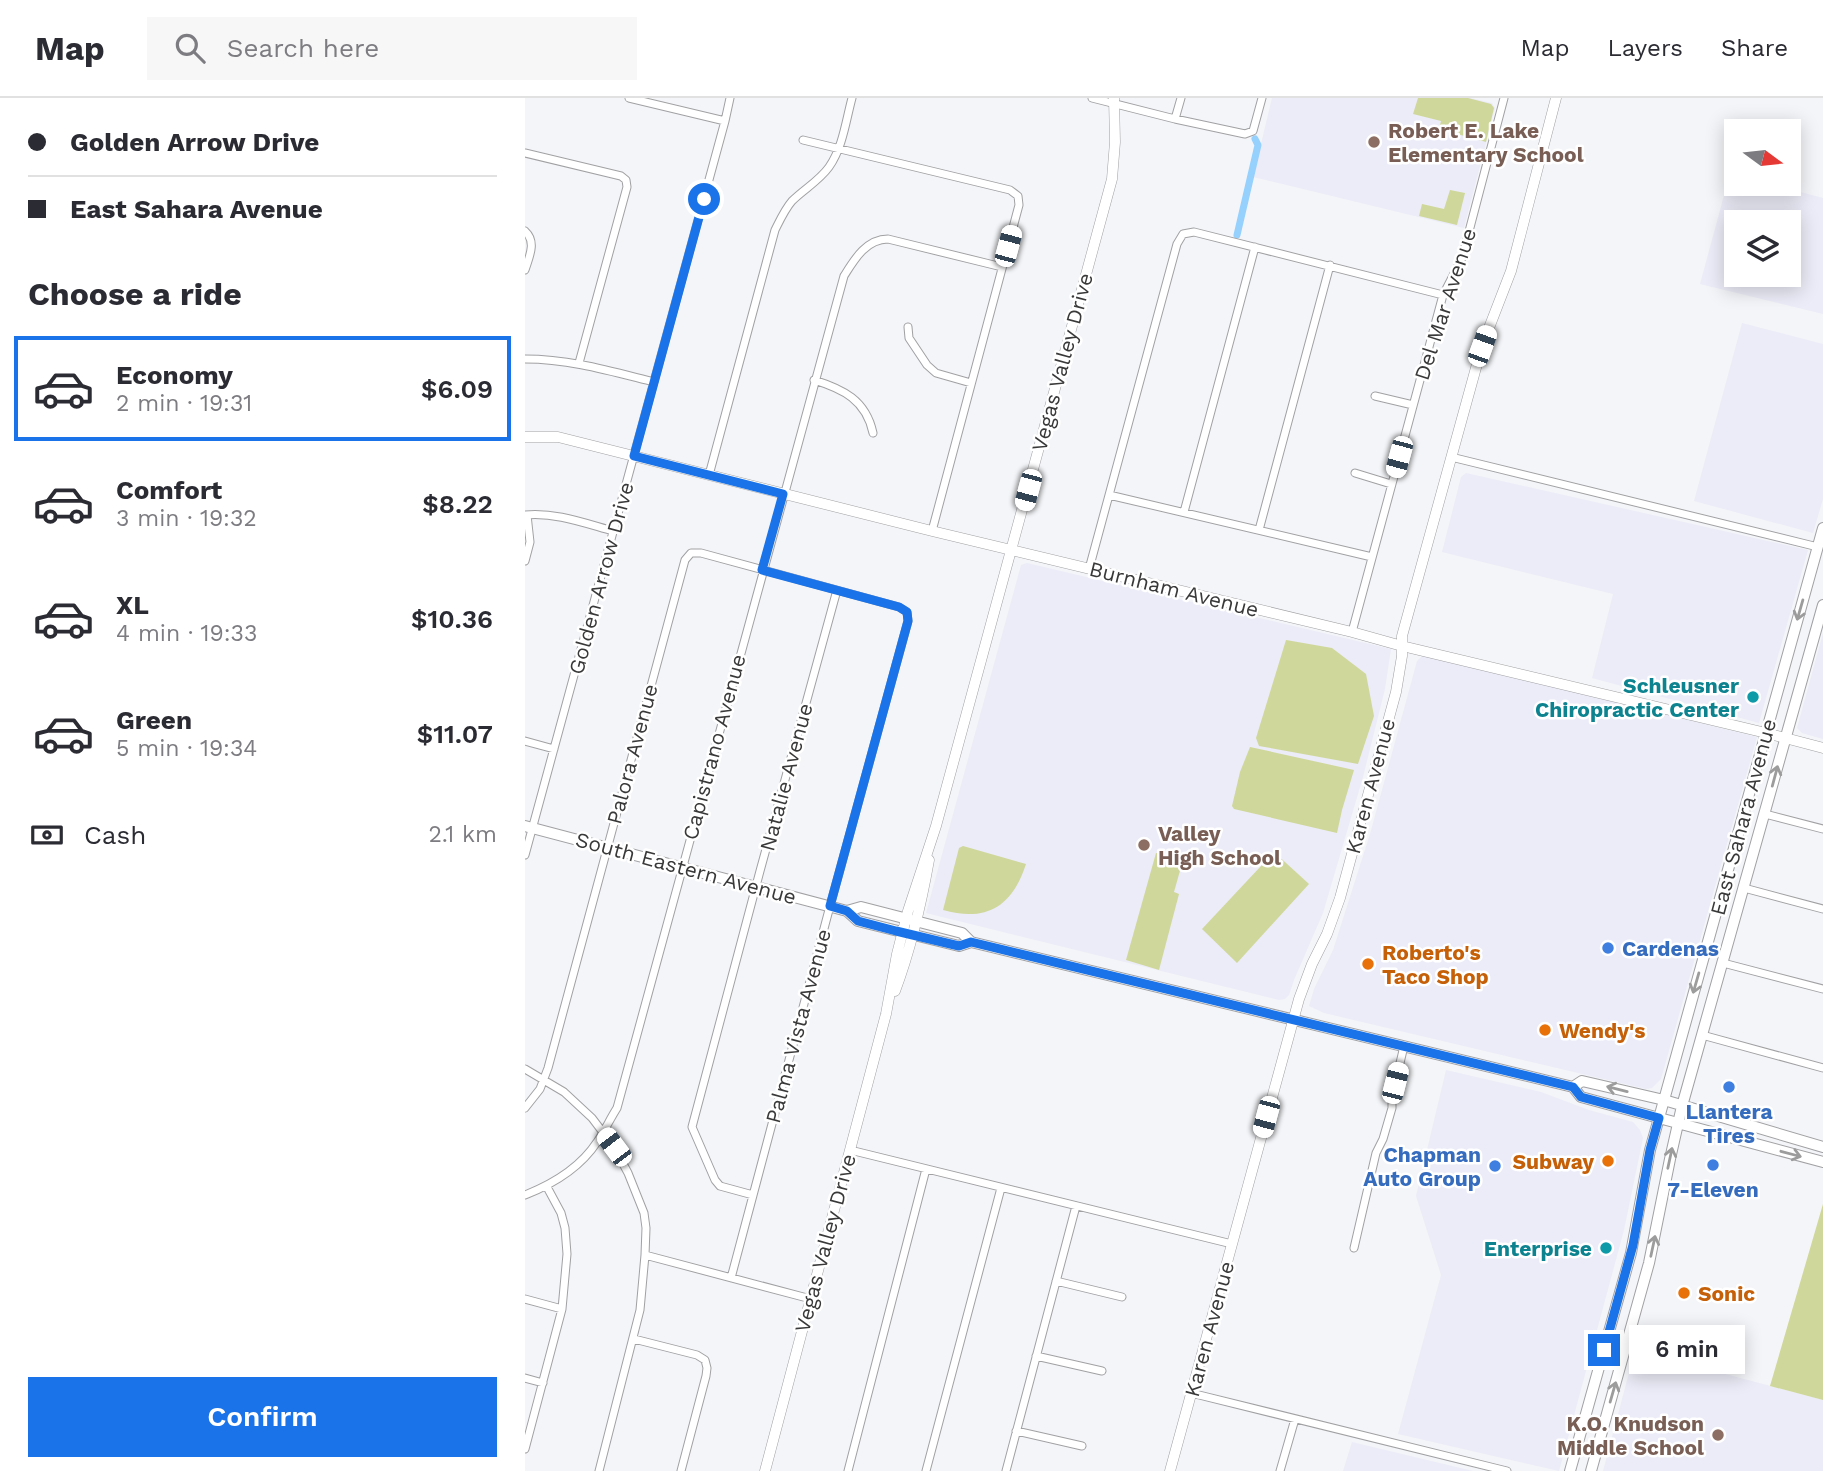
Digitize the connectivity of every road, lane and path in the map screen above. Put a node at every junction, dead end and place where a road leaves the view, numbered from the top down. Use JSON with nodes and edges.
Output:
{"nodes":[{"id":1,"x":629,"y":98,"type":"edge"},
{"id":2,"x":730,"y":98,"type":"edge"},
{"id":3,"x":852,"y":98,"type":"edge"},
{"id":4,"x":1092,"y":98,"type":"edge"},
{"id":5,"x":1181,"y":98,"type":"edge"},
{"id":6,"x":1262,"y":98,"type":"edge"},
{"id":7,"x":1501,"y":98,"type":"edge"},
{"id":8,"x":1556,"y":98,"type":"edge"},
{"id":9,"x":1114,"y":101,"type":"edge"},
{"id":10,"x":1175,"y":120,"type":"junction"},
{"id":11,"x":725,"y":121,"type":"junction"},
{"id":12,"x":803,"y":140,"type":"dead end"},
{"id":13,"x":839,"y":149,"type":"junction"},
{"id":14,"x":525,"y":153,"type":"edge"},
{"id":15,"x":528,"y":234,"type":"edge"},
{"id":16,"x":1255,"y":247,"type":"junction"},
{"id":17,"x":1330,"y":265,"type":"junction"},
{"id":18,"x":1002,"y":267,"type":"junction"},
{"id":19,"x":525,"y":270,"type":"edge"},
{"id":20,"x":1443,"y":295,"type":"junction"},
{"id":21,"x":908,"y":327,"type":"dead end"},
{"id":22,"x":525,"y":359,"type":"edge"},
{"id":23,"x":579,"y":363,"type":"junction"},
{"id":24,"x":814,"y":380,"type":"junction"},
{"id":25,"x":654,"y":382,"type":"junction"},
{"id":26,"x":971,"y":383,"type":"junction"},
{"id":27,"x":1375,"y":396,"type":"dead end"},
{"id":28,"x":1413,"y":405,"type":"junction"},
{"id":29,"x":873,"y":432,"type":"dead end"},
{"id":30,"x":525,"y":437,"type":"edge"},
{"id":31,"x":634,"y":456,"type":"junction"},
{"id":32,"x":1451,"y":457,"type":"junction"},
{"id":33,"x":1355,"y":473,"type":"dead end"},
{"id":34,"x":709,"y":475,"type":"junction"},
{"id":35,"x":1391,"y":484,"type":"junction"},
{"id":36,"x":783,"y":494,"type":"junction"},
{"id":37,"x":1109,"y":495,"type":"junction"},
{"id":38,"x":1184,"y":512,"type":"junction"},
{"id":39,"x":526,"y":515,"type":"edge"},
{"id":40,"x":1823,"y":528,"type":"edge"},
{"id":41,"x":1259,"y":530,"type":"junction"},
{"id":42,"x":613,"y":531,"type":"junction"},
{"id":43,"x":932,"y":531,"type":"junction"},
{"id":44,"x":1011,"y":550,"type":"junction"},
{"id":45,"x":1821,"y":550,"type":"edge"},
{"id":46,"x":1372,"y":557,"type":"junction"},
{"id":47,"x":525,"y":561,"type":"edge"},
{"id":48,"x":1089,"y":569,"type":"junction"},
{"id":49,"x":762,"y":570,"type":"junction"},
{"id":50,"x":837,"y":590,"type":"junction"},
{"id":51,"x":1823,"y":605,"type":"edge"},
{"id":52,"x":1352,"y":632,"type":"junction"},
{"id":53,"x":1402,"y":646,"type":"junction"},
{"id":54,"x":1766,"y":733,"type":"junction"},
{"id":55,"x":1786,"y":738,"type":"junction"},
{"id":56,"x":525,"y":741,"type":"edge"},
{"id":57,"x":1823,"y":748,"type":"edge"},
{"id":58,"x":554,"y":749,"type":"junction"},
{"id":59,"x":1765,"y":814,"type":"junction"},
{"id":60,"x":529,"y":827,"type":"edge"},
{"id":61,"x":1823,"y":829,"type":"edge"},
{"id":62,"x":607,"y":847,"type":"junction"},
{"id":63,"x":525,"y":855,"type":"edge"},
{"id":64,"x":681,"y":867,"type":"junction"},
{"id":65,"x":756,"y":887,"type":"junction"},
{"id":66,"x":1744,"y":888,"type":"junction"},
{"id":67,"x":830,"y":906,"type":"junction"},
{"id":68,"x":1823,"y":909,"type":"edge"},
{"id":69,"x":847,"y":911,"type":"junction"},
{"id":70,"x":1715,"y":918,"type":"junction"},
{"id":71,"x":911,"y":920,"type":"junction"},
{"id":72,"x":1734,"y":923,"type":"junction"},
{"id":73,"x":908,"y":934,"type":"junction"},
{"id":74,"x":971,"y":942,"type":"junction"},
{"id":75,"x":1723,"y":963,"type":"junction"},
{"id":76,"x":1823,"y":989,"type":"edge"},
{"id":77,"x":1294,"y":1020,"type":"junction"},
{"id":78,"x":1702,"y":1035,"type":"junction"},
{"id":79,"x":1404,"y":1046,"type":"junction"},
{"id":80,"x":1823,"y":1068,"type":"edge"},
{"id":81,"x":525,"y":1069,"type":"edge"},
{"id":82,"x":544,"y":1079,"type":"junction"},
{"id":83,"x":1573,"y":1087,"type":"junction"},
{"id":84,"x":1664,"y":1100,"type":"junction"},
{"id":85,"x":1682,"y":1106,"type":"junction"},
{"id":86,"x":525,"y":1108,"type":"edge"},
{"id":87,"x":1659,"y":1118,"type":"junction"},
{"id":88,"x":1678,"y":1124,"type":"junction"},
{"id":89,"x":603,"y":1132,"type":"junction"},
{"id":90,"x":1823,"y":1147,"type":"edge"},
{"id":91,"x":850,"y":1150,"type":"junction"},
{"id":92,"x":1823,"y":1162,"type":"edge"},
{"id":93,"x":926,"y":1170,"type":"junction"},
{"id":94,"x":547,"y":1187,"type":"junction"},
{"id":95,"x":1001,"y":1188,"type":"junction"},
{"id":96,"x":525,"y":1195,"type":"edge"},
{"id":97,"x":753,"y":1195,"type":"junction"},
{"id":98,"x":1076,"y":1206,"type":"junction"},
{"id":99,"x":1232,"y":1244,"type":"junction"},
{"id":100,"x":1354,"y":1248,"type":"dead end"},
{"id":101,"x":645,"y":1255,"type":"junction"},
{"id":102,"x":731,"y":1278,"type":"junction"},
{"id":103,"x":1056,"y":1281,"type":"junction"},
{"id":104,"x":1622,"y":1288,"type":"junction"},
{"id":105,"x":1122,"y":1297,"type":"dead end"},
{"id":106,"x":525,"y":1299,"type":"edge"},
{"id":107,"x":811,"y":1299,"type":"junction"},
{"id":108,"x":1639,"y":1300,"type":"junction"},
{"id":109,"x":562,"y":1309,"type":"junction"},
{"id":110,"x":634,"y":1339,"type":"junction"},
{"id":111,"x":1036,"y":1356,"type":"junction"},
{"id":112,"x":1102,"y":1371,"type":"dead end"},
{"id":113,"x":525,"y":1378,"type":"edge"},
{"id":114,"x":543,"y":1383,"type":"junction"},
{"id":115,"x":1191,"y":1393,"type":"junction"},
{"id":116,"x":1295,"y":1419,"type":"junction"},
{"id":117,"x":1016,"y":1431,"type":"junction"},
{"id":118,"x":1082,"y":1446,"type":"dead end"},
{"id":119,"x":525,"y":1449,"type":"edge"},
{"id":120,"x":599,"y":1471,"type":"edge"},
{"id":121,"x":681,"y":1471,"type":"edge"},
{"id":122,"x":765,"y":1471,"type":"edge"},
{"id":123,"x":848,"y":1471,"type":"edge"},
{"id":124,"x":926,"y":1471,"type":"edge"},
{"id":125,"x":1006,"y":1471,"type":"edge"},
{"id":126,"x":1170,"y":1471,"type":"edge"},
{"id":127,"x":1280,"y":1471,"type":"edge"},
{"id":128,"x":1507,"y":1471,"type":"edge"},
{"id":129,"x":1570,"y":1471,"type":"edge"},
{"id":130,"x":1591,"y":1471,"type":"edge"}],
"edges":[{"from":1,"to":11,"type":"street"},
{"from":2,"to":11,"type":"street","name":"Golden Arrow Drive"},
{"from":3,"to":13,"type":"street"},
{"from":4,"to":9,"type":"street"},
{"from":5,"to":10,"type":"street"},
{"from":6,"to":10,"type":"street"},
{"from":7,"to":20,"type":"street","name":"Del Mar Avenue"},
{"from":8,"to":32,"type":"street","name":"Karen Avenue"},
{"from":9,"to":10,"type":"street"},
{"from":9,"to":44,"type":"street","name":"Vegas Valley Drive"},
{"from":11,"to":25,"type":"street","name":"Golden Arrow Drive"},
{"from":12,"to":13,"type":"street"},
{"from":13,"to":18,"type":"street"},
{"from":13,"to":34,"type":"street"},
{"from":14,"to":23,"type":"street"},
{"from":15,"to":19,"type":"street"},
{"from":16,"to":17,"type":"street"},
{"from":16,"to":37,"type":"street"},
{"from":16,"to":38,"type":"street"},
{"from":17,"to":20,"type":"street"},
{"from":17,"to":41,"type":"street"},
{"from":18,"to":24,"type":"street","name":"Capistrano Avenue"},
{"from":18,"to":26,"type":"street"},
{"from":20,"to":28,"type":"street","name":"Del Mar Avenue"},
{"from":21,"to":26,"type":"street"},
{"from":22,"to":23,"type":"street"},
{"from":23,"to":25,"type":"street"},
{"from":24,"to":29,"type":"street"},
{"from":24,"to":36,"type":"street","name":"Capistrano Avenue"},
{"from":25,"to":31,"type":"street","name":"Golden Arrow Drive"},
{"from":26,"to":43,"type":"street"},
{"from":27,"to":28,"type":"street"},
{"from":28,"to":35,"type":"street","name":"Del Mar Avenue"},
{"from":30,"to":31,"type":"street","name":"Burnham Avenue"},
{"from":31,"to":34,"type":"street","name":"Burnham Avenue"},
{"from":31,"to":42,"type":"street","name":"Golden Arrow Drive"},
{"from":32,"to":45,"type":"street"},
{"from":32,"to":53,"type":"street","name":"Karen Avenue"},
{"from":33,"to":35,"type":"street"},
{"from":34,"to":36,"type":"street","name":"Burnham Avenue"},
{"from":35,"to":46,"type":"street","name":"Del Mar Avenue"},
{"from":36,"to":43,"type":"street","name":"Burnham Avenue"},
{"from":36,"to":49,"type":"street","name":"Capistrano Avenue"},
{"from":37,"to":38,"type":"street"},
{"from":37,"to":48,"type":"street"},
{"from":38,"to":41,"type":"street"},
{"from":39,"to":42,"type":"street"},
{"from":39,"to":47,"type":"street"},
{"from":40,"to":45,"type":"main road","name":"East Sahara Avenue"},
{"from":41,"to":46,"type":"street"},
{"from":42,"to":58,"type":"street","name":"Golden Arrow Drive"},
{"from":43,"to":44,"type":"street","name":"Burnham Avenue"},
{"from":44,"to":48,"type":"street","name":"Burnham Avenue"},
{"from":44,"to":71,"type":"street","name":"Vegas Valley Drive"},
{"from":45,"to":54,"type":"main road","name":"East Sahara Avenue","one_way":true},
{"from":46,"to":52,"type":"street","name":"Del Mar Avenue"},
{"from":48,"to":52,"type":"street","name":"Burnham Avenue"},
{"from":49,"to":50,"type":"street"},
{"from":49,"to":62,"type":"street","name":"Palora Avenue"},
{"from":49,"to":64,"type":"street","name":"Capistrano Avenue"},
{"from":50,"to":65,"type":"street","name":"Natalie Avenue"},
{"from":50,"to":67,"type":"street","name":"Palma Vista Avenue"},
{"from":51,"to":55,"type":"main road","name":"East Sahara Avenue"},
{"from":52,"to":53,"type":"street","name":"Burnham Avenue"},
{"from":53,"to":54,"type":"street","name":"Burnham Avenue"},
{"from":53,"to":77,"type":"street","name":"Karen Avenue"},
{"from":54,"to":55,"type":"street","name":"Burnham Avenue"},
{"from":54,"to":70,"type":"main road","name":"East Sahara Avenue"},
{"from":55,"to":57,"type":"street","name":"Burnham Avenue"},
{"from":59,"to":55,"type":"main road","name":"East Sahara Avenue","one_way":true},
{"from":56,"to":58,"type":"street"},
{"from":58,"to":60,"type":"street","name":"Golden Arrow Drive"},
{"from":59,"to":61,"type":"street"},
{"from":59,"to":66,"type":"main road","name":"East Sahara Avenue"},
{"from":60,"to":62,"type":"main road","name":"South Eastern Avenue"},
{"from":60,"to":63,"type":"street","name":"Golden Arrow Drive"},
{"from":62,"to":64,"type":"main road","name":"South Eastern Avenue"},
{"from":62,"to":82,"type":"street","name":"Palora Avenue"},
{"from":64,"to":65,"type":"main road","name":"South Eastern Avenue"},
{"from":64,"to":89,"type":"street","name":"Capistrano Avenue"},
{"from":65,"to":67,"type":"main road","name":"South Eastern Avenue"},
{"from":65,"to":97,"type":"street","name":"Natalie Avenue"},
{"from":66,"to":68,"type":"street"},
{"from":66,"to":72,"type":"main road","name":"East Sahara Avenue"},
{"from":67,"to":69,"type":"main road","name":"South Eastern Avenue"},
{"from":67,"to":97,"type":"street","name":"Palma Vista Avenue"},
{"from":69,"to":71,"type":"main road","name":"South Eastern Avenue"},
{"from":69,"to":73,"type":"main road","name":"South Eastern Avenue"},
{"from":70,"to":72,"type":"main road"},
{"from":70,"to":84,"type":"main road","name":"East Sahara Avenue","one_way":true},
{"from":71,"to":73,"type":"street","name":"Vegas Valley Drive"},
{"from":71,"to":74,"type":"main road","name":"South Eastern Avenue"},
{"from":72,"to":75,"type":"main road","name":"East Sahara Avenue"},
{"from":73,"to":74,"type":"main road","name":"South Eastern Avenue"},
{"from":73,"to":91,"type":"street","name":"Vegas Valley Drive"},
{"from":74,"to":77,"type":"main road","name":"South Eastern Avenue"},
{"from":75,"to":76,"type":"street"},
{"from":75,"to":78,"type":"main road","name":"East Sahara Avenue"},
{"from":77,"to":79,"type":"main road","name":"South Eastern Avenue"},
{"from":77,"to":99,"type":"street","name":"Karen Avenue"},
{"from":78,"to":80,"type":"street"},
{"from":78,"to":85,"type":"main road","name":"East Sahara Avenue"},
{"from":79,"to":83,"type":"main road","name":"South Eastern Avenue"},
{"from":79,"to":100,"type":"street"},
{"from":81,"to":82,"type":"street"},
{"from":82,"to":86,"type":"street","name":"Palora Avenue"},
{"from":82,"to":89,"type":"street"},
{"from":84,"to":83,"type":"main road","name":"South Eastern Avenue","one_way":true},
{"from":83,"to":87,"type":"main road","name":"South Eastern Avenue"},
{"from":84,"to":85,"type":"main road","name":"South Eastern Avenue"},
{"from":84,"to":87,"type":"main road","name":"East Sahara Avenue"},
{"from":85,"to":88,"type":"main road","name":"East Sahara Avenue"},
{"from":85,"to":90,"type":"main road","name":"South Eastern Avenue"},
{"from":87,"to":88,"type":"main road","name":"South Eastern Avenue"},
{"from":87,"to":104,"type":"main road","name":"East Sahara Avenue"},
{"from":88,"to":92,"type":"main road","name":"South Eastern Avenue","one_way":true},
{"from":108,"to":88,"type":"main road","name":"East Sahara Avenue","one_way":true},
{"from":89,"to":94,"type":"street","name":"Capistrano Avenue"},
{"from":89,"to":101,"type":"street"},
{"from":91,"to":93,"type":"street"},
{"from":91,"to":107,"type":"street","name":"Vegas Valley Drive"},
{"from":93,"to":95,"type":"street"},
{"from":93,"to":123,"type":"street"},
{"from":94,"to":96,"type":"street","name":"Capistrano Avenue"},
{"from":94,"to":109,"type":"street"},
{"from":95,"to":98,"type":"street"},
{"from":95,"to":124,"type":"street"},
{"from":97,"to":102,"type":"street","name":"Palma Vista Avenue"},
{"from":98,"to":99,"type":"street"},
{"from":98,"to":103,"type":"street"},
{"from":99,"to":115,"type":"street","name":"Karen Avenue"},
{"from":101,"to":102,"type":"street"},
{"from":101,"to":110,"type":"street"},
{"from":102,"to":107,"type":"street"},
{"from":103,"to":105,"type":"street"},
{"from":103,"to":111,"type":"street"},
{"from":104,"to":108,"type":"main road"},
{"from":104,"to":129,"type":"main road","name":"East Sahara Avenue"},
{"from":106,"to":109,"type":"street"},
{"from":107,"to":122,"type":"street","name":"Vegas Valley Drive"},
{"from":130,"to":108,"type":"main road","name":"East Sahara Avenue","one_way":true},
{"from":109,"to":114,"type":"street"},
{"from":110,"to":120,"type":"street"},
{"from":110,"to":121,"type":"street"},
{"from":111,"to":112,"type":"street"},
{"from":111,"to":117,"type":"street"},
{"from":113,"to":114,"type":"street"},
{"from":114,"to":119,"type":"street"},
{"from":115,"to":116,"type":"street"},
{"from":115,"to":126,"type":"street","name":"Karen Avenue"},
{"from":116,"to":127,"type":"street"},
{"from":116,"to":128,"type":"street"},
{"from":117,"to":118,"type":"street"},
{"from":117,"to":125,"type":"street"}]}
